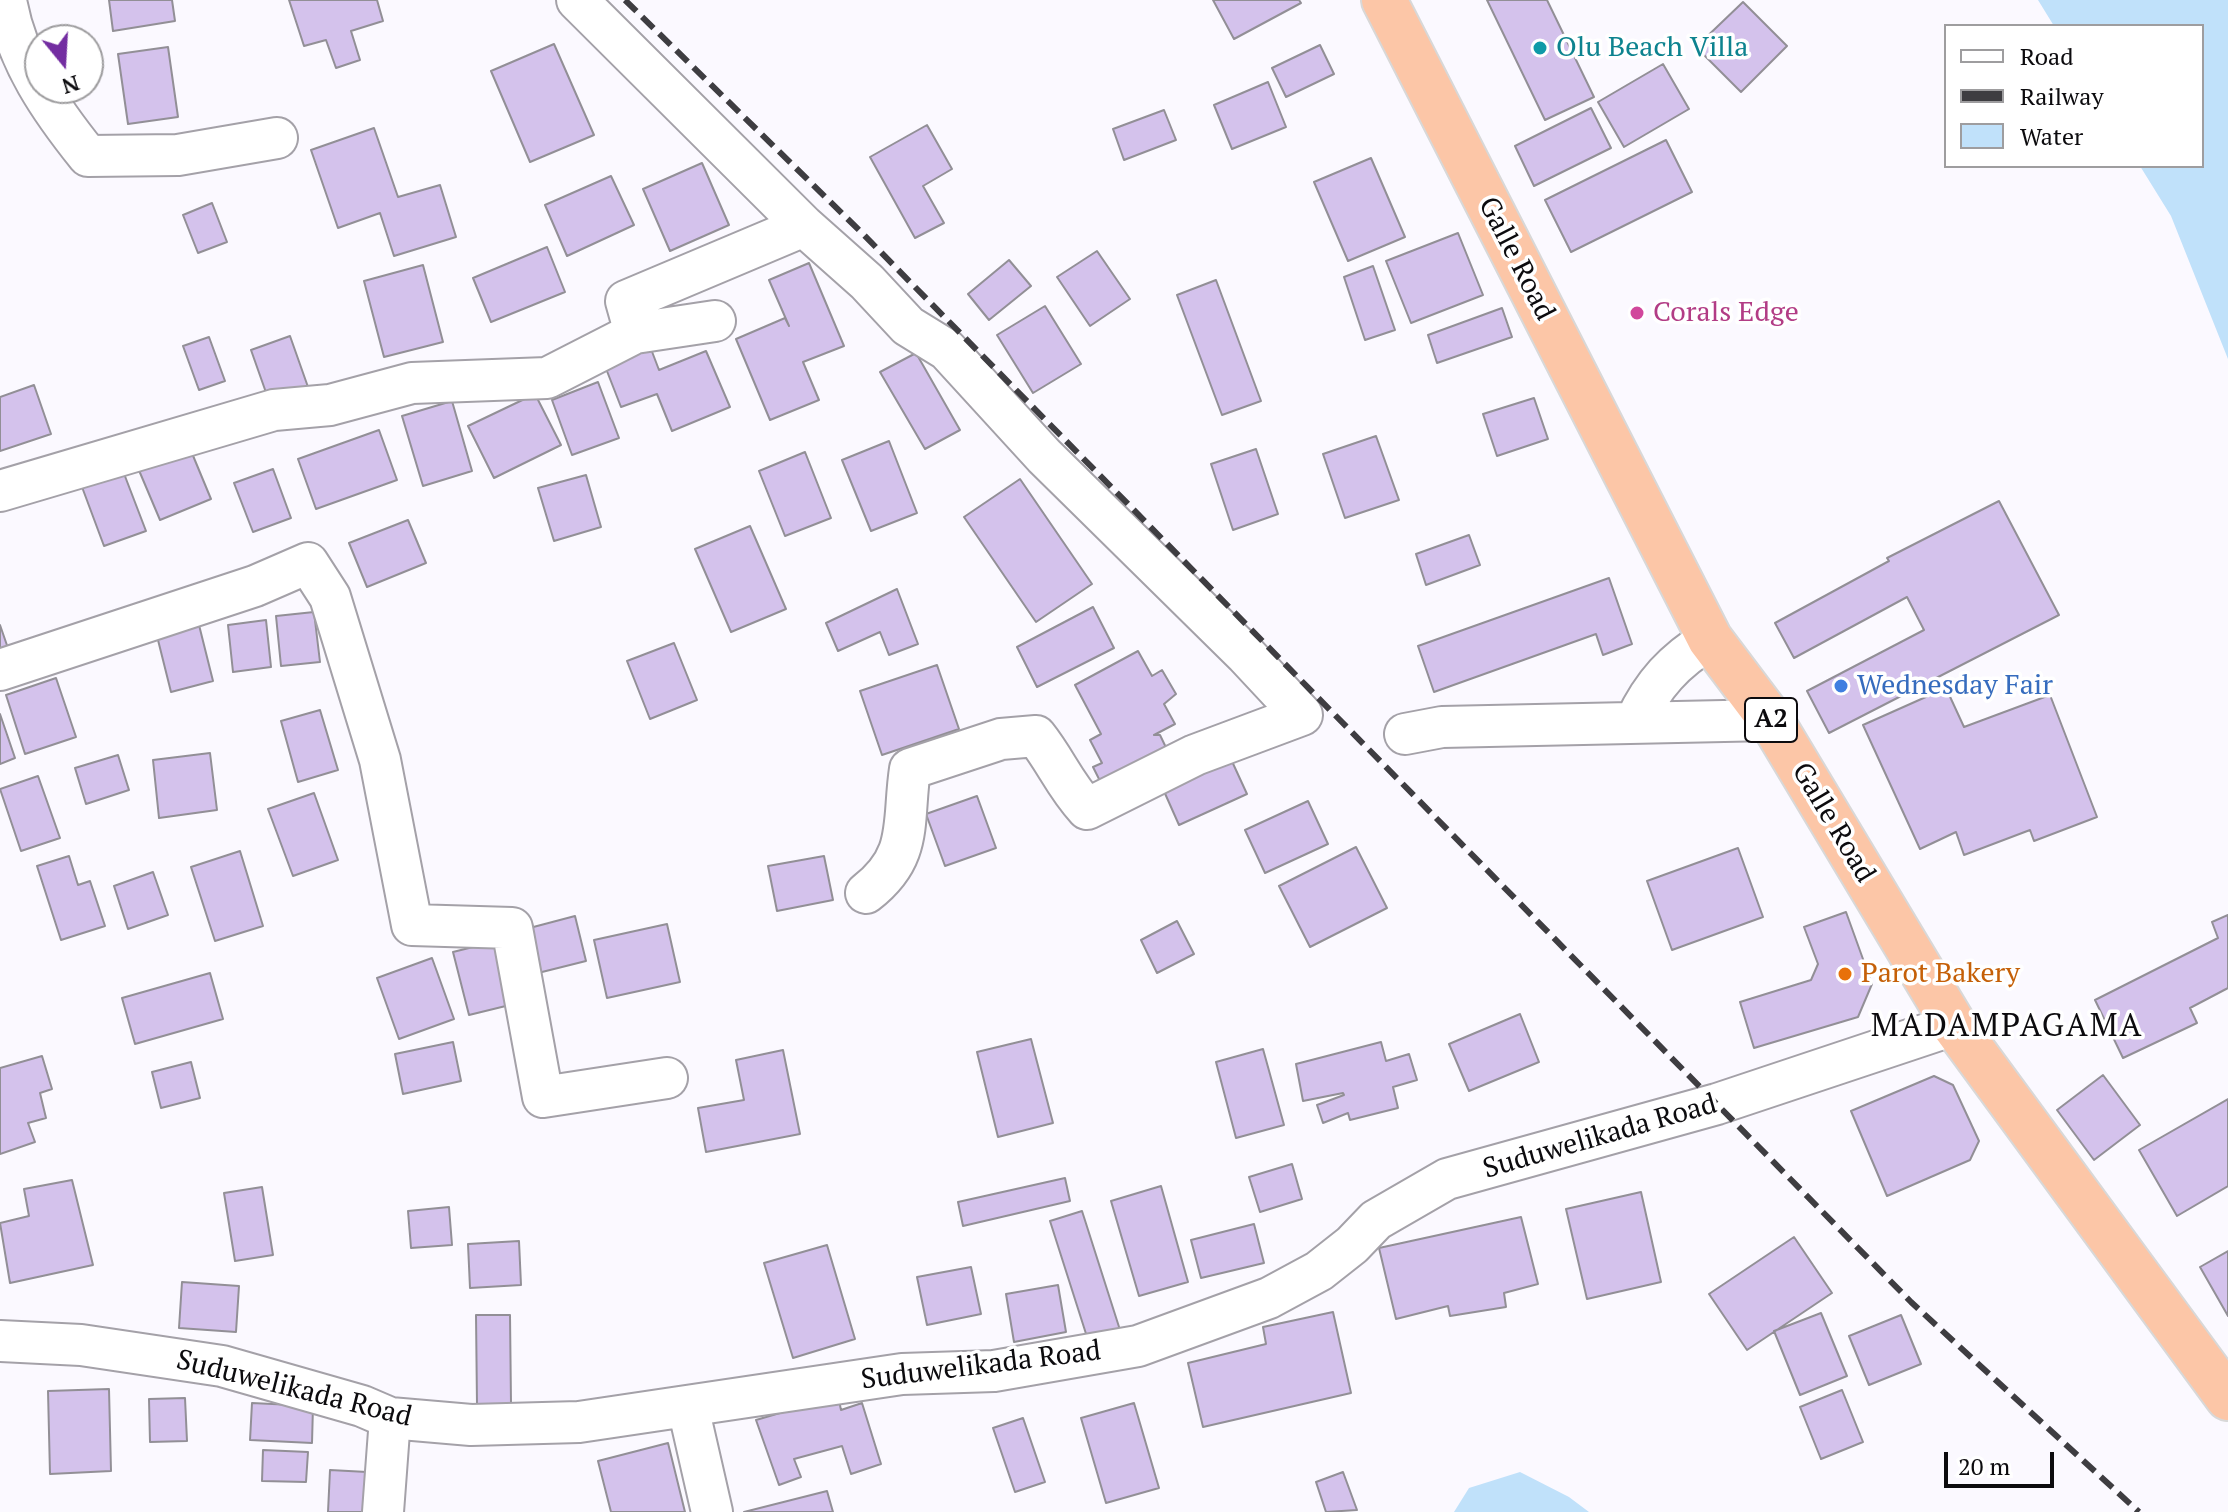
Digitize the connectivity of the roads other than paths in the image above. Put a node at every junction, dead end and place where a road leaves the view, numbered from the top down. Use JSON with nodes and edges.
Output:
{"nodes":[{"id":1,"x":6,"y":0,"type":"edge"},
{"id":2,"x":577,"y":0,"type":"edge"},
{"id":3,"x":1384,"y":0,"type":"edge"},
{"id":4,"x":277,"y":138,"type":"dead end"},
{"id":5,"x":804,"y":226,"type":"junction"},
{"id":6,"x":715,"y":321,"type":"dead end"},
{"id":7,"x":635,"y":333,"type":"junction"},
{"id":8,"x":0,"y":491,"type":"edge"},
{"id":9,"x":1710,"y":639,"type":"junction"},
{"id":10,"x":0,"y":670,"type":"edge"},
{"id":11,"x":1771,"y":720,"type":"junction"},
{"id":12,"x":1635,"y":722,"type":"junction"},
{"id":13,"x":1405,"y":734,"type":"dead end"},
{"id":14,"x":866,"y":893,"type":"dead end"},
{"id":15,"x":1954,"y":1025,"type":"junction"},
{"id":16,"x":667,"y":1078,"type":"dead end"},
{"id":17,"x":0,"y":1341,"type":"edge"},
{"id":18,"x":2228,"y":1398,"type":"edge"},
{"id":19,"x":688,"y":1407,"type":"junction"},
{"id":20,"x":390,"y":1418,"type":"junction"},
{"id":21,"x":383,"y":1512,"type":"edge"},
{"id":22,"x":712,"y":1512,"type":"edge"}],
"edges":[{"from":1,"to":4,"type":"street"},
{"from":2,"to":5,"type":"street"},
{"from":3,"to":9,"type":"highway","name":"Galle Road","number":"A2"},
{"from":5,"to":7,"type":"street"},
{"from":5,"to":14,"type":"street"},
{"from":6,"to":7,"type":"street"},
{"from":7,"to":8,"type":"street"},
{"from":9,"to":11,"type":"highway","name":"Galle Road","number":"A2"},
{"from":9,"to":12,"type":"street"},
{"from":10,"to":16,"type":"street"},
{"from":11,"to":12,"type":"street"},
{"from":11,"to":15,"type":"highway","name":"Galle Road","number":"A2"},
{"from":12,"to":13,"type":"street"},
{"from":15,"to":18,"type":"highway","name":"Galle Road","number":"A2"},
{"from":15,"to":19,"type":"street","name":"Suduwelikada Road"},
{"from":17,"to":20,"type":"street","name":"Suduwelikada Road"},
{"from":19,"to":20,"type":"street","name":"Suduwelikada Road"},
{"from":19,"to":22,"type":"street"},
{"from":20,"to":21,"type":"street"}]}
